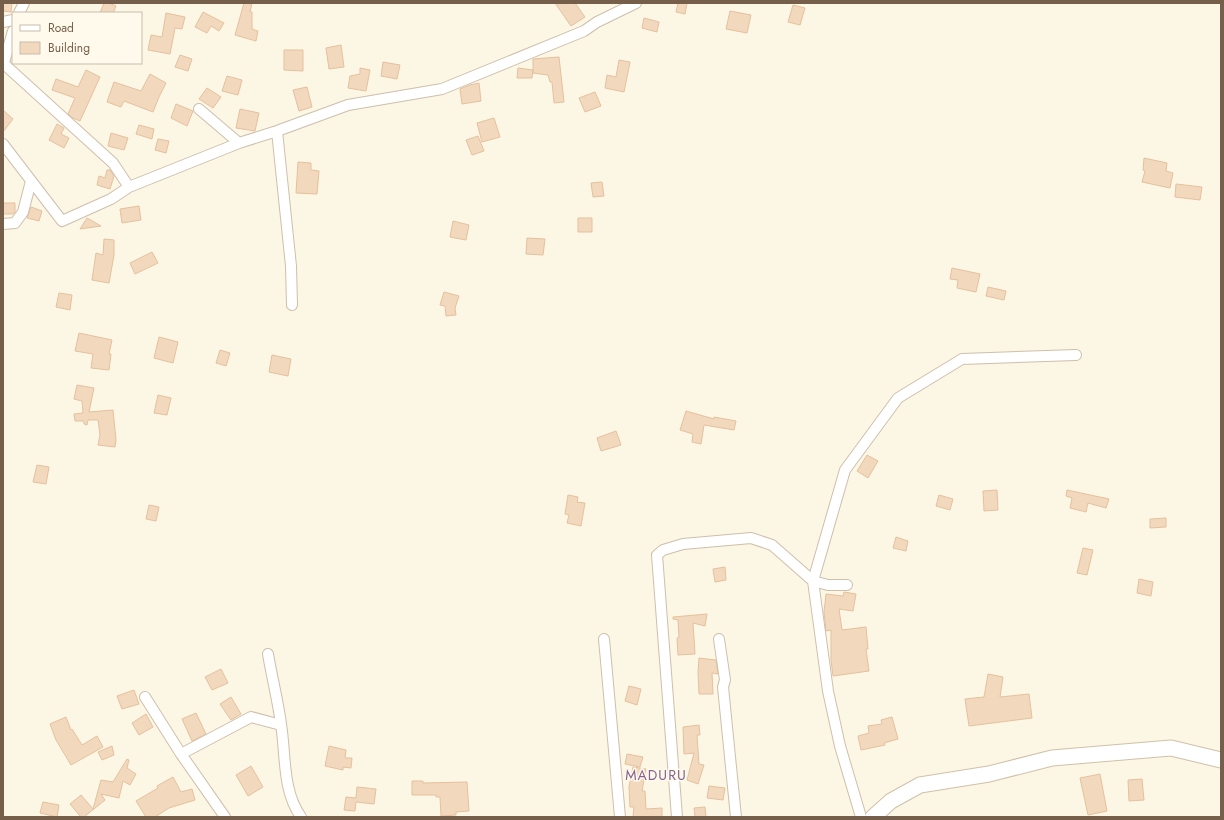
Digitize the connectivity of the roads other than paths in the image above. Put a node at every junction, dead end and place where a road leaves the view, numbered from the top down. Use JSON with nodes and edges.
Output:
{"nodes":[{"id":1,"x":24,"y":3,"type":"edge"},
{"id":2,"x":636,"y":3,"type":"edge"},
{"id":3,"x":20,"y":12,"type":"edge"},
{"id":4,"x":12,"y":34,"type":"edge"},
{"id":5,"x":3,"y":65,"type":"edge"},
{"id":6,"x":199,"y":108,"type":"dead end"},
{"id":7,"x":277,"y":131,"type":"junction"},
{"id":8,"x":239,"y":143,"type":"junction"},
{"id":9,"x":3,"y":144,"type":"edge"},
{"id":10,"x":31,"y":181,"type":"junction"},
{"id":11,"x":129,"y":187,"type":"junction"},
{"id":12,"x":3,"y":224,"type":"edge"},
{"id":13,"x":292,"y":304,"type":"dead end"},
{"id":14,"x":1076,"y":355,"type":"dead end"},
{"id":15,"x":813,"y":580,"type":"junction"},
{"id":16,"x":847,"y":585,"type":"dead end"},
{"id":17,"x":604,"y":639,"type":"dead end"},
{"id":18,"x":719,"y":639,"type":"dead end"},
{"id":19,"x":268,"y":654,"type":"dead end"},
{"id":20,"x":145,"y":697,"type":"dead end"},
{"id":21,"x":281,"y":725,"type":"junction"},
{"id":22,"x":181,"y":754,"type":"junction"},
{"id":23,"x":1221,"y":760,"type":"edge"},
{"id":24,"x":225,"y":817,"type":"edge"},
{"id":25,"x":301,"y":817,"type":"edge"},
{"id":26,"x":620,"y":817,"type":"edge"},
{"id":27,"x":677,"y":817,"type":"edge"},
{"id":28,"x":736,"y":817,"type":"edge"},
{"id":29,"x":862,"y":817,"type":"edge"},
{"id":30,"x":873,"y":817,"type":"edge"}],
"edges":[{"from":1,"to":3,"type":"street"},
{"from":2,"to":7,"type":"street"},
{"from":4,"to":5,"type":"street"},
{"from":5,"to":11,"type":"street"},
{"from":6,"to":8,"type":"street"},
{"from":7,"to":8,"type":"street"},
{"from":7,"to":13,"type":"street"},
{"from":8,"to":11,"type":"street"},
{"from":9,"to":10,"type":"street"},
{"from":10,"to":11,"type":"street"},
{"from":10,"to":12,"type":"street"},
{"from":14,"to":15,"type":"street"},
{"from":15,"to":16,"type":"street"},
{"from":15,"to":27,"type":"street"},
{"from":15,"to":29,"type":"street"},
{"from":17,"to":26,"type":"street"},
{"from":18,"to":28,"type":"street"},
{"from":19,"to":21,"type":"street"},
{"from":20,"to":22,"type":"street"},
{"from":21,"to":22,"type":"street"},
{"from":21,"to":25,"type":"street"},
{"from":22,"to":24,"type":"street"},
{"from":23,"to":30,"type":"main road"}]}
